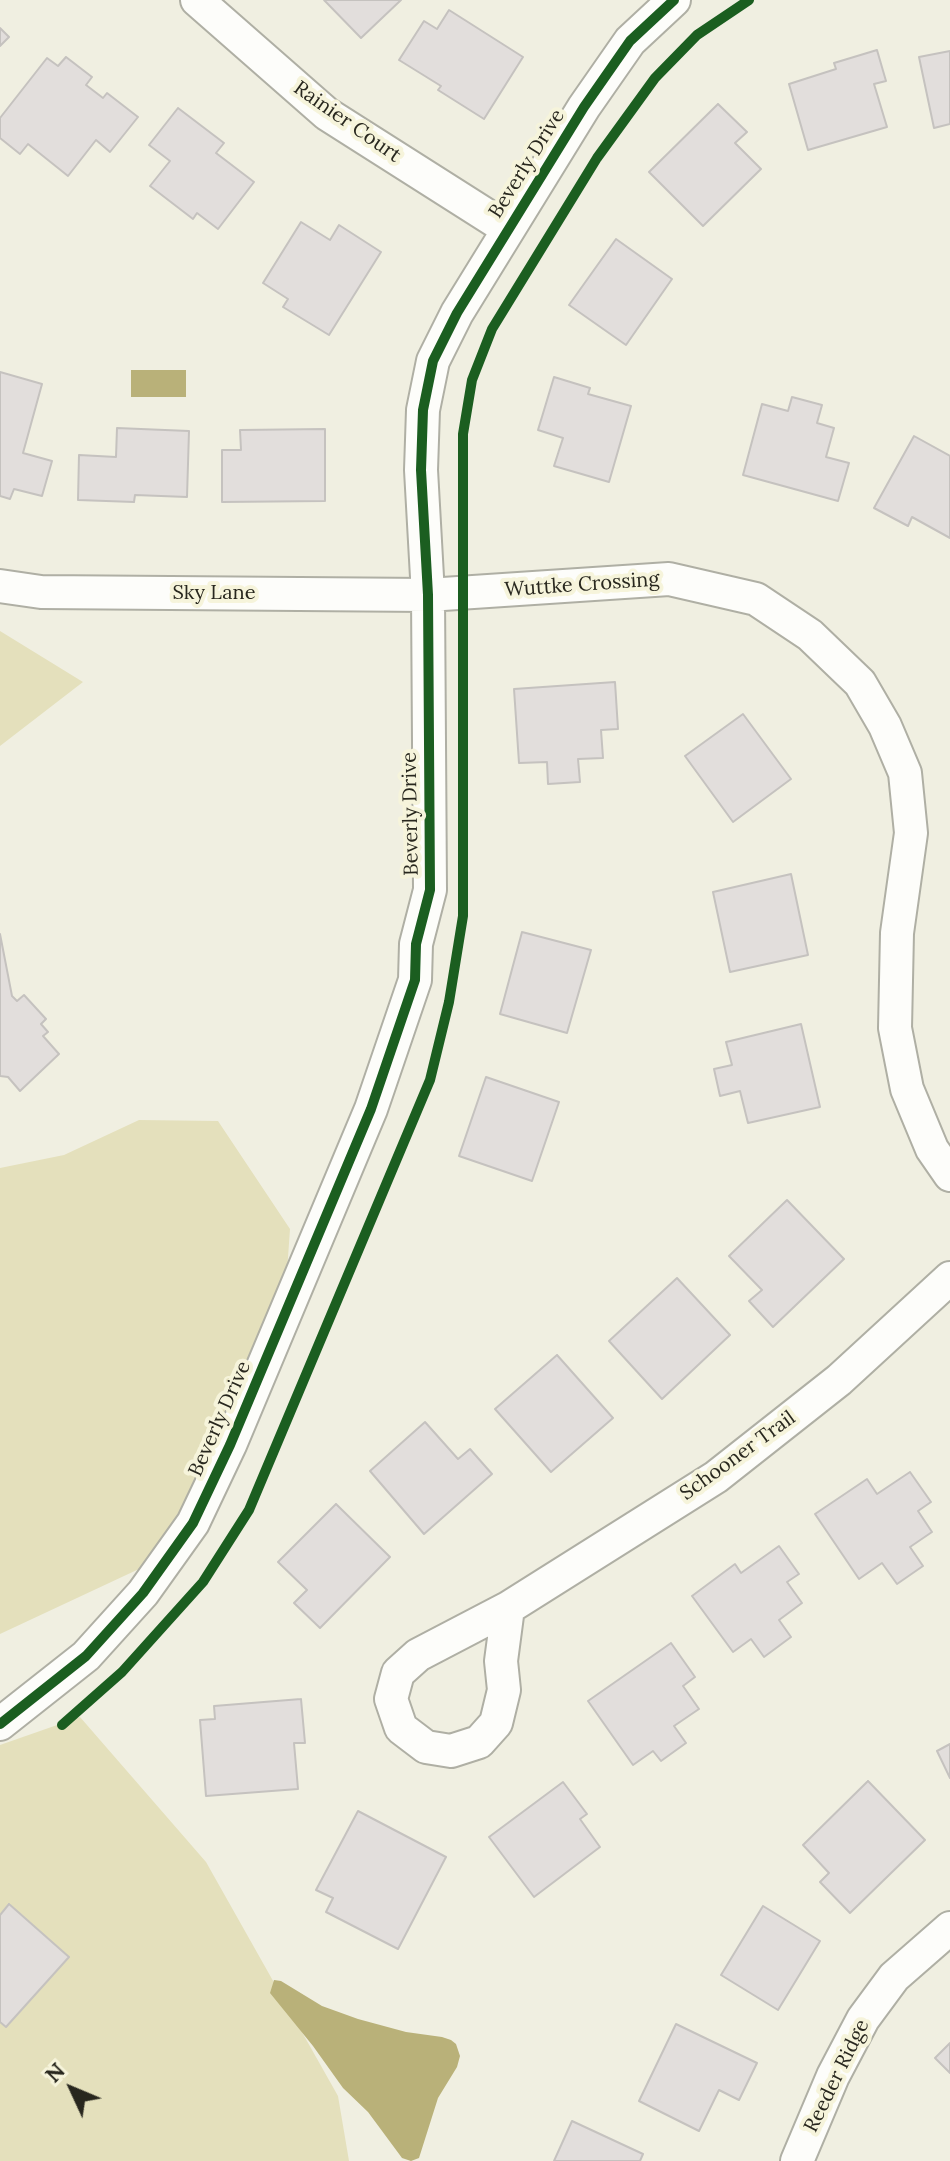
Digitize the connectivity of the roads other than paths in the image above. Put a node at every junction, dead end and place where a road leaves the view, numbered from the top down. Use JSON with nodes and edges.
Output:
{"nodes":[{"id":1,"x":197,"y":0,"type":"edge"},
{"id":2,"x":674,"y":0,"type":"edge"},
{"id":3,"x":508,"y":229,"type":"junction"},
{"id":4,"x":0,"y":586,"type":"edge"},
{"id":5,"x":428,"y":595,"type":"junction"},
{"id":6,"x":950,"y":1175,"type":"edge"},
{"id":7,"x":950,"y":1278,"type":"edge"},
{"id":8,"x":508,"y":1608,"type":"junction"},
{"id":9,"x":0,"y":1724,"type":"edge"},
{"id":10,"x":950,"y":1928,"type":"edge"},
{"id":11,"x":797,"y":2161,"type":"edge"}],
"edges":[{"from":1,"to":3,"type":"street","name":"Rainier Court"},
{"from":2,"to":3,"type":"street","name":"Beverly Drive"},
{"from":3,"to":5,"type":"street","name":"Beverly Drive"},
{"from":4,"to":5,"type":"street","name":"Sky Lane"},
{"from":5,"to":6,"type":"street","name":"Wuttke Crossing"},
{"from":5,"to":9,"type":"street","name":"Beverly Drive"},
{"from":7,"to":8,"type":"street","name":"Schooner Trail"},
{"from":8,"to":8,"type":"street","name":"Schooner Trail"},
{"from":10,"to":11,"type":"street","name":"Reeder Ridge"}]}
